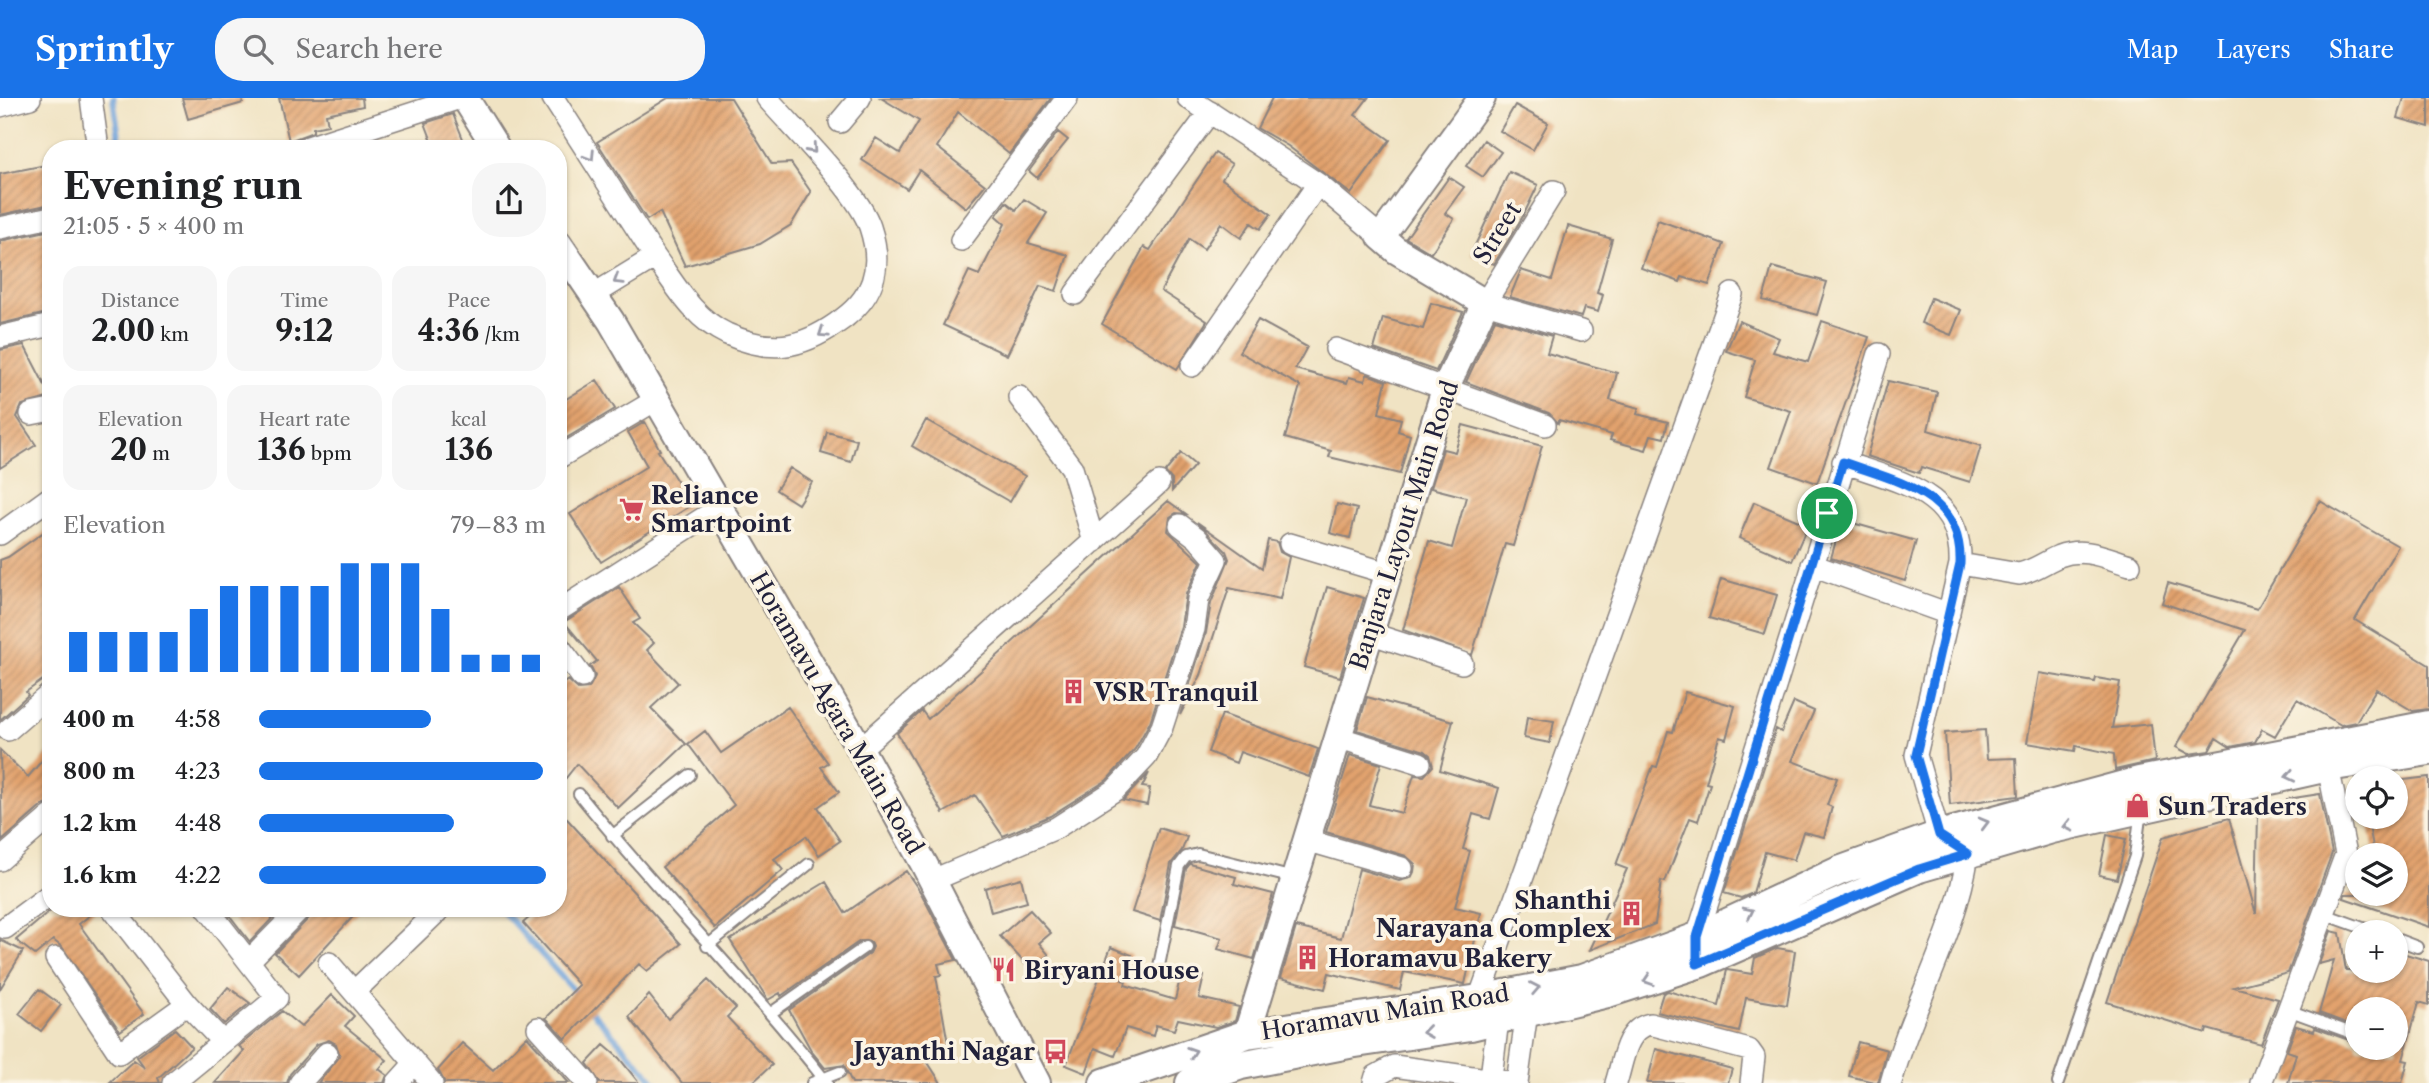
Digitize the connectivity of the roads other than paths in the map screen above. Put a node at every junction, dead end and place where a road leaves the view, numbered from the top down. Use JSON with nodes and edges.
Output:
{"nodes":[{"id":1,"x":30,"y":98,"type":"edge"},
{"id":2,"x":91,"y":98,"type":"edge"},
{"id":3,"x":463,"y":98,"type":"edge"},
{"id":4,"x":553,"y":98,"type":"edge"},
{"id":5,"x":767,"y":98,"type":"edge"},
{"id":6,"x":860,"y":98,"type":"edge"},
{"id":7,"x":1067,"y":98,"type":"edge"},
{"id":8,"x":1188,"y":98,"type":"edge"},
{"id":9,"x":1474,"y":101,"type":"edge"},
{"id":10,"x":0,"y":106,"type":"edge"},
{"id":11,"x":1209,"y":112,"type":"junction"},
{"id":12,"x":839,"y":122,"type":"dead end"},
{"id":13,"x":97,"y":140,"type":"edge"},
{"id":14,"x":330,"y":140,"type":"edge"},
{"id":15,"x":491,"y":140,"type":"edge"},
{"id":16,"x":1318,"y":184,"type":"junction"},
{"id":17,"x":1555,"y":191,"type":"dead end"},
{"id":18,"x":42,"y":219,"type":"edge"},
{"id":19,"x":0,"y":228,"type":"edge"},
{"id":20,"x":1381,"y":237,"type":"junction"},
{"id":21,"x":961,"y":240,"type":"dead end"},
{"id":22,"x":655,"y":257,"type":"junction"},
{"id":23,"x":567,"y":258,"type":"edge"},
{"id":24,"x":1732,"y":293,"type":"dead end"},
{"id":25,"x":1075,"y":294,"type":"dead end"},
{"id":26,"x":593,"y":295,"type":"junction"},
{"id":27,"x":1485,"y":303,"type":"junction"},
{"id":28,"x":42,"y":327,"type":"edge"},
{"id":29,"x":1581,"y":331,"type":"dead end"},
{"id":30,"x":0,"y":337,"type":"edge"},
{"id":31,"x":1336,"y":349,"type":"dead end"},
{"id":32,"x":1879,"y":354,"type":"dead end"},
{"id":33,"x":1192,"y":366,"type":"dead end"},
{"id":34,"x":1445,"y":389,"type":"junction"},
{"id":35,"x":1019,"y":397,"type":"dead end"},
{"id":36,"x":656,"y":400,"type":"junction"},
{"id":37,"x":1545,"y":425,"type":"dead end"},
{"id":38,"x":567,"y":453,"type":"edge"},
{"id":39,"x":1843,"y":462,"type":"junction"},
{"id":40,"x":1159,"y":483,"type":"dead end"},
{"id":41,"x":42,"y":504,"type":"edge"},
{"id":42,"x":719,"y":508,"type":"junction"},
{"id":43,"x":1180,"y":525,"type":"dead end"},
{"id":44,"x":0,"y":534,"type":"edge"},
{"id":45,"x":1094,"y":542,"type":"junction"},
{"id":46,"x":1290,"y":544,"type":"dead end"},
{"id":47,"x":1960,"y":564,"type":"junction"},
{"id":48,"x":1812,"y":565,"type":"junction"},
{"id":49,"x":2130,"y":565,"type":"dead end"},
{"id":50,"x":1387,"y":573,"type":"junction"},
{"id":51,"x":567,"y":605,"type":"edge"},
{"id":52,"x":1950,"y":614,"type":"junction"},
{"id":53,"x":1368,"y":634,"type":"junction"},
{"id":54,"x":567,"y":657,"type":"edge"},
{"id":55,"x":1462,"y":663,"type":"dead end"},
{"id":56,"x":582,"y":677,"type":"dead end"},
{"id":57,"x":42,"y":701,"type":"edge"},
{"id":58,"x":2429,"y":725,"type":"edge"},
{"id":59,"x":8,"y":730,"type":"dead end"},
{"id":60,"x":1337,"y":737,"type":"junction"},
{"id":61,"x":860,"y":749,"type":"junction"},
{"id":62,"x":2429,"y":751,"type":"edge"},
{"id":63,"x":2322,"y":757,"type":"junction"},
{"id":64,"x":1420,"y":763,"type":"dead end"},
{"id":65,"x":690,"y":775,"type":"dead end"},
{"id":66,"x":579,"y":794,"type":"dead end"},
{"id":67,"x":2141,"y":808,"type":"junction"},
{"id":68,"x":42,"y":824,"type":"edge"},
{"id":69,"x":1939,"y":835,"type":"junction"},
{"id":70,"x":612,"y":836,"type":"junction"},
{"id":71,"x":1306,"y":840,"type":"junction"},
{"id":72,"x":1968,"y":854,"type":"junction"},
{"id":73,"x":0,"y":860,"type":"edge"},
{"id":74,"x":809,"y":864,"type":"dead end"},
{"id":75,"x":1402,"y":869,"type":"dead end"},
{"id":76,"x":1294,"y":878,"type":"junction"},
{"id":77,"x":933,"y":880,"type":"junction"},
{"id":78,"x":42,"y":901,"type":"edge"},
{"id":79,"x":2324,"y":914,"type":"junction"},
{"id":80,"x":119,"y":917,"type":"edge"},
{"id":81,"x":214,"y":917,"type":"edge"},
{"id":82,"x":292,"y":917,"type":"edge"},
{"id":83,"x":432,"y":917,"type":"edge"},
{"id":84,"x":2345,"y":922,"type":"edge"},
{"id":85,"x":5,"y":928,"type":"dead end"},
{"id":86,"x":2408,"y":944,"type":"edge"},
{"id":87,"x":707,"y":946,"type":"junction"},
{"id":88,"x":865,"y":947,"type":"dead end"},
{"id":89,"x":2417,"y":947,"type":"dead end"},
{"id":90,"x":1697,"y":951,"type":"junction"},
{"id":91,"x":55,"y":958,"type":"dead end"},
{"id":92,"x":249,"y":961,"type":"junction"},
{"id":93,"x":329,"y":963,"type":"dead end"},
{"id":94,"x":1158,"y":971,"type":"dead end"},
{"id":95,"x":355,"y":991,"type":"junction"},
{"id":96,"x":1479,"y":999,"type":"junction"},
{"id":97,"x":187,"y":1004,"type":"junction"},
{"id":98,"x":2288,"y":1010,"type":"junction"},
{"id":99,"x":1527,"y":1012,"type":"junction"},
{"id":100,"x":771,"y":1013,"type":"junction"},
{"id":101,"x":1498,"y":1019,"type":"junction"},
{"id":102,"x":538,"y":1028,"type":"dead end"},
{"id":103,"x":2345,"y":1031,"type":"edge"},
{"id":104,"x":1247,"y":1034,"type":"junction"},
{"id":105,"x":222,"y":1041,"type":"junction"},
{"id":106,"x":327,"y":1053,"type":"dead end"},
{"id":107,"x":415,"y":1063,"type":"junction"},
{"id":108,"x":840,"y":1072,"type":"dead end"},
{"id":109,"x":1219,"y":1078,"type":"edge"},
{"id":110,"x":1490,"y":1078,"type":"junction"},
{"id":111,"x":825,"y":1080,"type":"edge"},
{"id":112,"x":175,"y":1082,"type":"edge"},
{"id":113,"x":300,"y":1083,"type":"edge"},
{"id":114,"x":397,"y":1083,"type":"edge"},
{"id":115,"x":432,"y":1083,"type":"edge"},
{"id":116,"x":587,"y":1083,"type":"edge"},
{"id":117,"x":812,"y":1083,"type":"edge"},
{"id":118,"x":1037,"y":1083,"type":"edge"},
{"id":119,"x":1104,"y":1083,"type":"edge"},
{"id":120,"x":1190,"y":1083,"type":"edge"},
{"id":121,"x":1374,"y":1083,"type":"edge"},
{"id":122,"x":1516,"y":1083,"type":"edge"},
{"id":123,"x":1616,"y":1083,"type":"edge"},
{"id":124,"x":1751,"y":1083,"type":"edge"},
{"id":125,"x":1891,"y":1083,"type":"edge"},
{"id":126,"x":2058,"y":1083,"type":"edge"},
{"id":127,"x":2261,"y":1083,"type":"edge"}],
"edges":[{"from":1,"to":10,"type":"street"},
{"from":2,"to":13,"type":"street"},
{"from":3,"to":14,"type":"street"},
{"from":3,"to":15,"type":"street"},
{"from":4,"to":22,"type":"street","one_way":true},
{"from":5,"to":22,"type":"street","one_way":true},
{"from":6,"to":12,"type":"street"},
{"from":7,"to":21,"type":"street"},
{"from":8,"to":11,"type":"street"},
{"from":9,"to":20,"type":"street"},
{"from":11,"to":16,"type":"street"},
{"from":11,"to":25,"type":"street"},
{"from":16,"to":20,"type":"street"},
{"from":16,"to":33,"type":"street"},
{"from":17,"to":27,"type":"street","name":"Street"},
{"from":18,"to":19,"type":"street"},
{"from":20,"to":27,"type":"street"},
{"from":22,"to":26,"type":"street","one_way":true},
{"from":23,"to":26,"type":"street","name":"Horamavu Agara Main Road"},
{"from":24,"to":96,"type":"street"},
{"from":26,"to":36,"type":"street","name":"Horamavu Agara Main Road"},
{"from":27,"to":29,"type":"street"},
{"from":27,"to":34,"type":"street","name":"Banjara Layout Main Road"},
{"from":28,"to":30,"type":"street"},
{"from":31,"to":34,"type":"street"},
{"from":32,"to":39,"type":"street"},
{"from":34,"to":37,"type":"street"},
{"from":34,"to":50,"type":"street","name":"Banjara Layout Main Road"},
{"from":35,"to":45,"type":"street"},
{"from":36,"to":38,"type":"street"},
{"from":36,"to":42,"type":"street","name":"Horamavu Agara Main Road"},
{"from":39,"to":47,"type":"street"},
{"from":39,"to":48,"type":"street"},
{"from":40,"to":45,"type":"street"},
{"from":41,"to":44,"type":"street"},
{"from":42,"to":51,"type":"street"},
{"from":42,"to":61,"type":"street","name":"Horamavu Agara Main Road"},
{"from":43,"to":77,"type":"street"},
{"from":45,"to":61,"type":"street"},
{"from":46,"to":50,"type":"street"},
{"from":47,"to":49,"type":"street"},
{"from":47,"to":52,"type":"street"},
{"from":48,"to":52,"type":"street"},
{"from":48,"to":90,"type":"street"},
{"from":50,"to":53,"type":"street","name":"Banjara Layout Main Road"},
{"from":52,"to":69,"type":"street"},
{"from":53,"to":55,"type":"street"},
{"from":53,"to":60,"type":"street","name":"Banjara Layout Main Road"},
{"from":54,"to":56,"type":"street"},
{"from":57,"to":59,"type":"street"},
{"from":58,"to":63,"type":"main road","name":"Horamavu Main Road"},
{"from":60,"to":64,"type":"street"},
{"from":60,"to":71,"type":"street","name":"Banjara Layout Main Road"},
{"from":61,"to":77,"type":"street","name":"Horamavu Agara Main Road"},
{"from":62,"to":63,"type":"main road","name":"Horamavu Main Road"},
{"from":63,"to":67,"type":"main road","name":"Horamavu Main Road","one_way":true},
{"from":69,"to":63,"type":"main road","name":"Horamavu Main Road","one_way":true},
{"from":63,"to":79,"type":"street"},
{"from":65,"to":70,"type":"lane"},
{"from":66,"to":70,"type":"lane"},
{"from":67,"to":72,"type":"main road","name":"Horamavu Main Road","one_way":true},
{"from":67,"to":126,"type":"lane"},
{"from":68,"to":73,"type":"street"},
{"from":69,"to":72,"type":"street"},
{"from":90,"to":69,"type":"main road","name":"Horamavu Main Road","one_way":true},
{"from":70,"to":87,"type":"lane"},
{"from":71,"to":75,"type":"street"},
{"from":71,"to":76,"type":"street","name":"Banjara Layout Main Road"},
{"from":72,"to":90,"type":"main road","name":"Horamavu Main Road"},
{"from":72,"to":125,"type":"street"},
{"from":74,"to":87,"type":"lane"},
{"from":76,"to":94,"type":"lane"},
{"from":76,"to":104,"type":"street","name":"Banjara Layout Main Road"},
{"from":77,"to":118,"type":"street","name":"Horamavu Agara Main Road"},
{"from":78,"to":85,"type":"street"},
{"from":79,"to":84,"type":"lane"},
{"from":79,"to":98,"type":"street"},
{"from":80,"to":97,"type":"street"},
{"from":81,"to":92,"type":"street"},
{"from":82,"to":92,"type":"street"},
{"from":83,"to":95,"type":"street"},
{"from":86,"to":89,"type":"lane"},
{"from":87,"to":100,"type":"lane"},
{"from":88,"to":100,"type":"lane"},
{"from":96,"to":90,"type":"main road","name":"Horamavu Main Road","one_way":true},
{"from":90,"to":99,"type":"main road","name":"Horamavu Main Road","one_way":true},
{"from":91,"to":97,"type":"street"},
{"from":92,"to":105,"type":"street"},
{"from":93,"to":95,"type":"street"},
{"from":95,"to":107,"type":"street"},
{"from":96,"to":104,"type":"main road","name":"Horamavu Main Road"},
{"from":97,"to":105,"type":"street"},
{"from":98,"to":103,"type":"lane"},
{"from":98,"to":127,"type":"street"},
{"from":99,"to":101,"type":"main road","name":"Horamavu Main Road"},
{"from":99,"to":122,"type":"street"},
{"from":100,"to":111,"type":"lane"},
{"from":101,"to":109,"type":"main road","name":"Horamavu Main Road","one_way":true},
{"from":101,"to":110,"type":"street"},
{"from":102,"to":116,"type":"street"},
{"from":119,"to":104,"type":"main road","name":"Horamavu Main Road","one_way":true},
{"from":105,"to":112,"type":"street"},
{"from":106,"to":113,"type":"street"},
{"from":107,"to":114,"type":"street"},
{"from":107,"to":115,"type":"street"},
{"from":108,"to":111,"type":"lane"},
{"from":109,"to":120,"type":"main road","name":"Horamavu Main Road"},
{"from":110,"to":121,"type":"street"},
{"from":110,"to":122,"type":"street"},
{"from":111,"to":117,"type":"lane"},
{"from":123,"to":124,"type":"street"}]}
